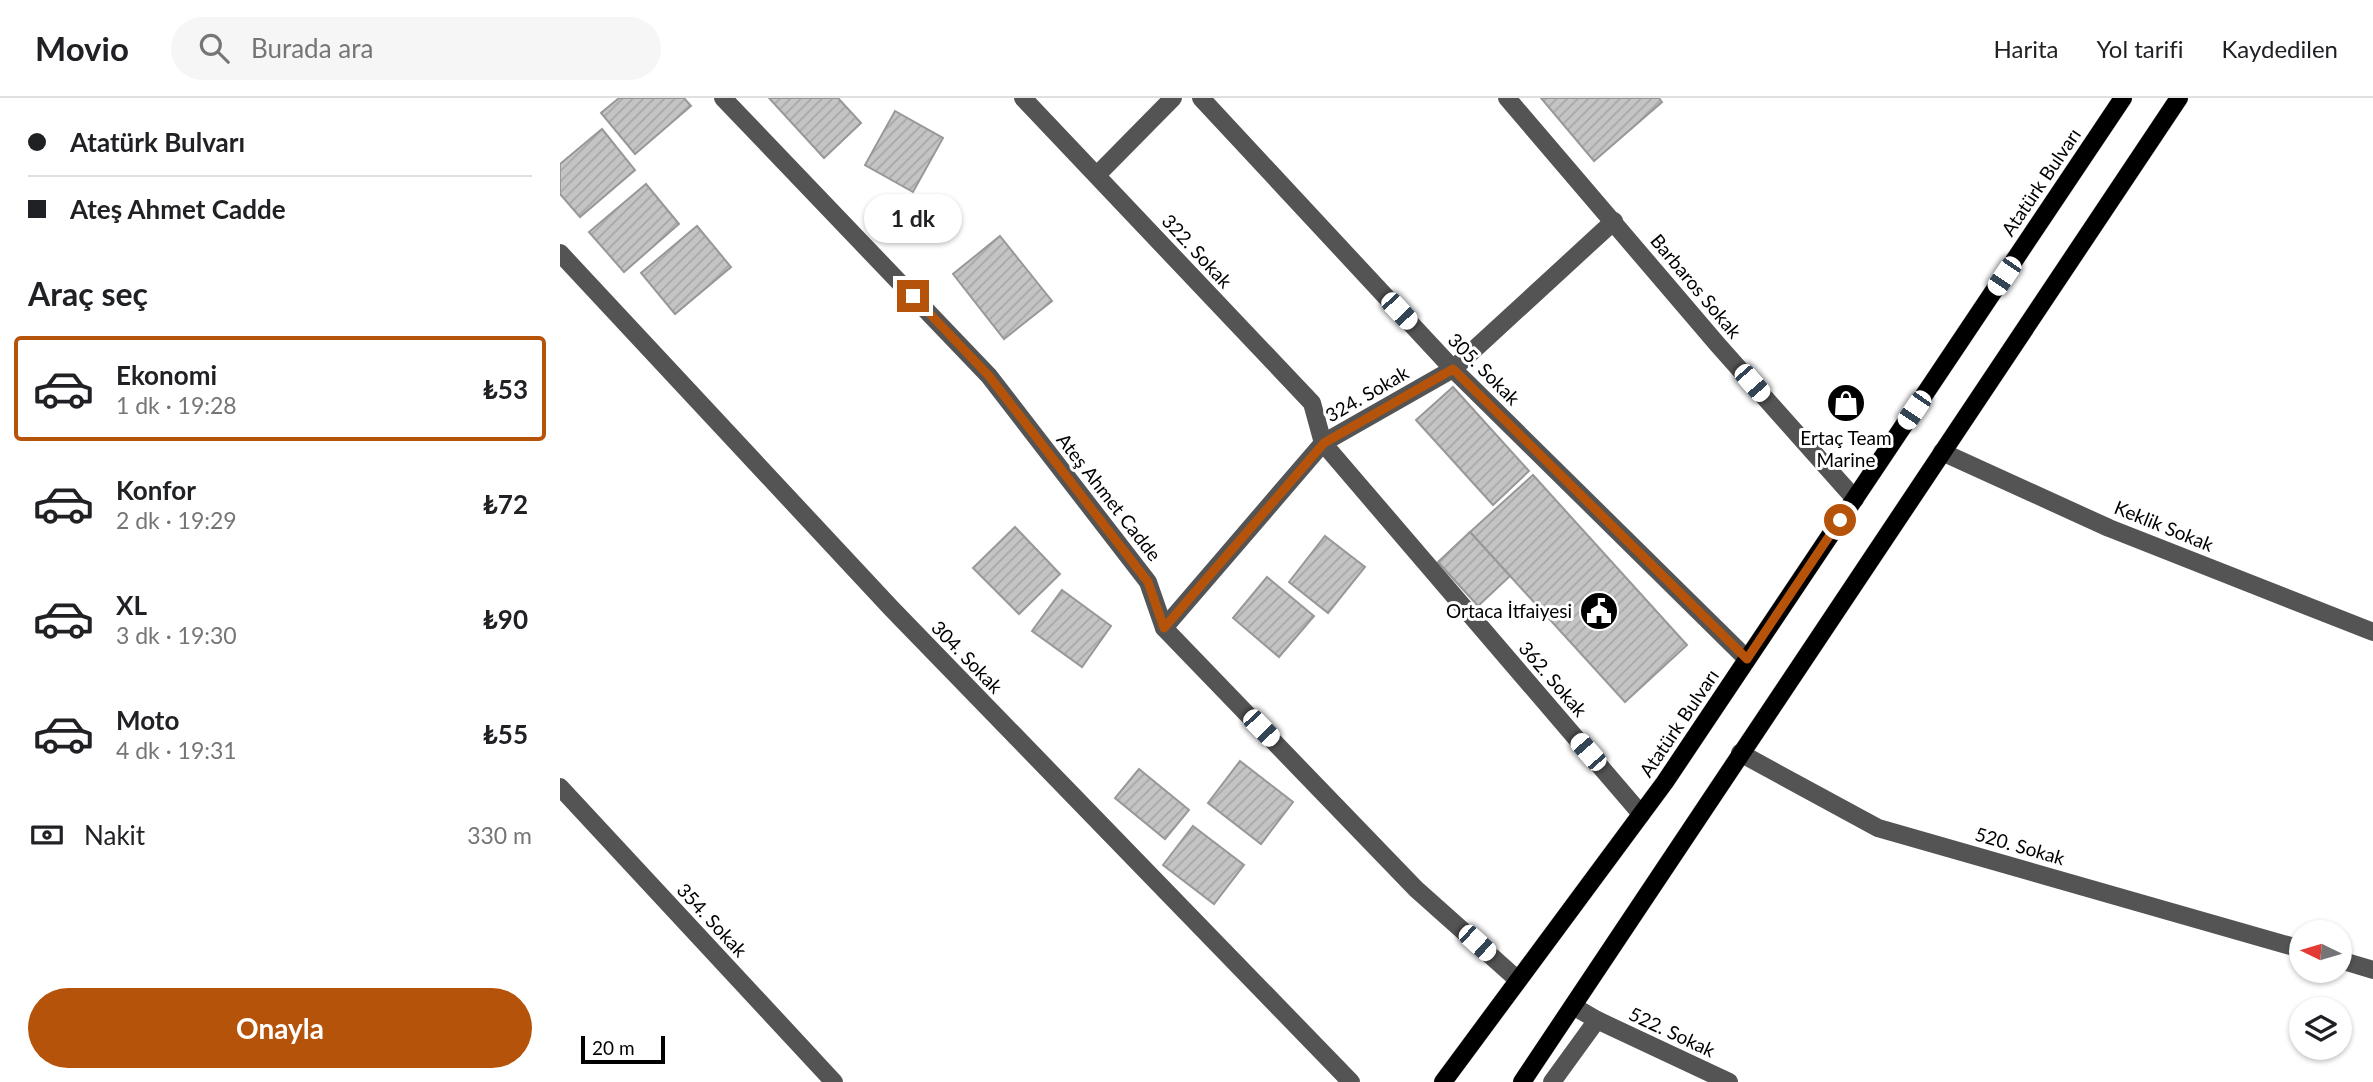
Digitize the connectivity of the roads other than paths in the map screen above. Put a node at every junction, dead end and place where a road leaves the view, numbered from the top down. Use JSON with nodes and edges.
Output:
{"nodes":[{"id":1,"x":723,"y":98,"type":"edge"},
{"id":2,"x":1023,"y":98,"type":"edge"},
{"id":3,"x":1172,"y":98,"type":"edge"},
{"id":4,"x":1201,"y":98,"type":"edge"},
{"id":5,"x":1507,"y":98,"type":"edge"},
{"id":6,"x":2123,"y":98,"type":"edge"},
{"id":7,"x":2179,"y":98,"type":"edge"},
{"id":8,"x":1097,"y":175,"type":"junction"},
{"id":9,"x":1614,"y":221,"type":"junction"},
{"id":10,"x":560,"y":253,"type":"edge"},
{"id":11,"x":1453,"y":369,"type":"junction"},
{"id":12,"x":1324,"y":443,"type":"junction"},
{"id":13,"x":1942,"y":452,"type":"junction"},
{"id":14,"x":1855,"y":499,"type":"junction"},
{"id":15,"x":1164,"y":628,"type":"junction"},
{"id":16,"x":2373,"y":632,"type":"edge"},
{"id":17,"x":1747,"y":659,"type":"junction"},
{"id":18,"x":1740,"y":753,"type":"junction"},
{"id":19,"x":560,"y":787,"type":"edge"},
{"id":20,"x":1641,"y":814,"type":"junction"},
{"id":21,"x":2289,"y":946,"type":"edge"},
{"id":22,"x":2352,"y":964,"type":"edge"},
{"id":23,"x":2373,"y":970,"type":"edge"},
{"id":24,"x":1518,"y":980,"type":"junction"},
{"id":25,"x":1573,"y":1006,"type":"junction"},
{"id":26,"x":1597,"y":1020,"type":"junction"},
{"id":27,"x":834,"y":1082,"type":"edge"},
{"id":28,"x":1351,"y":1082,"type":"edge"},
{"id":29,"x":1443,"y":1082,"type":"edge"},
{"id":30,"x":1522,"y":1082,"type":"edge"},
{"id":31,"x":1552,"y":1082,"type":"edge"},
{"id":32,"x":1729,"y":1082,"type":"edge"}],
"edges":[{"from":1,"to":15,"type":"street","name":"Ateş Ahmet Cadde"},
{"from":2,"to":8,"type":"street","name":"322. Sokak"},
{"from":3,"to":8,"type":"street"},
{"from":4,"to":11,"type":"street","name":"305. Sokak"},
{"from":5,"to":9,"type":"street","name":"Barbaros Sokak"},
{"from":6,"to":14,"type":"main road","name":"Atatürk Bulvarı"},
{"from":7,"to":13,"type":"main road"},
{"from":8,"to":12,"type":"street","name":"322. Sokak"},
{"from":9,"to":11,"type":"street","name":"324. Sokak"},
{"from":9,"to":14,"type":"street","name":"Barbaros Sokak"},
{"from":10,"to":28,"type":"street","name":"304. Sokak"},
{"from":11,"to":12,"type":"street","name":"324. Sokak"},
{"from":11,"to":17,"type":"street","name":"305. Sokak"},
{"from":12,"to":15,"type":"street","name":"324. Sokak"},
{"from":12,"to":20,"type":"street","name":"362. Sokak"},
{"from":13,"to":16,"type":"street","name":"Keklik Sokak"},
{"from":13,"to":18,"type":"main road"},
{"from":14,"to":17,"type":"main road","name":"Atatürk Bulvarı"},
{"from":15,"to":24,"type":"street","name":"Ateş Ahmet Cadde"},
{"from":17,"to":20,"type":"main road","name":"Atatürk Bulvarı"},
{"from":18,"to":21,"type":"street","name":"520. Sokak"},
{"from":18,"to":25,"type":"main road"},
{"from":19,"to":27,"type":"street","name":"354. Sokak"},
{"from":20,"to":24,"type":"main road","name":"Atatürk Bulvarı"},
{"from":22,"to":23,"type":"street"},
{"from":24,"to":29,"type":"main road","name":"Atatürk Bulvarı"},
{"from":25,"to":26,"type":"street","name":"522. Sokak"},
{"from":25,"to":30,"type":"main road"},
{"from":26,"to":31,"type":"street"},
{"from":26,"to":32,"type":"street","name":"522. Sokak"}]}
